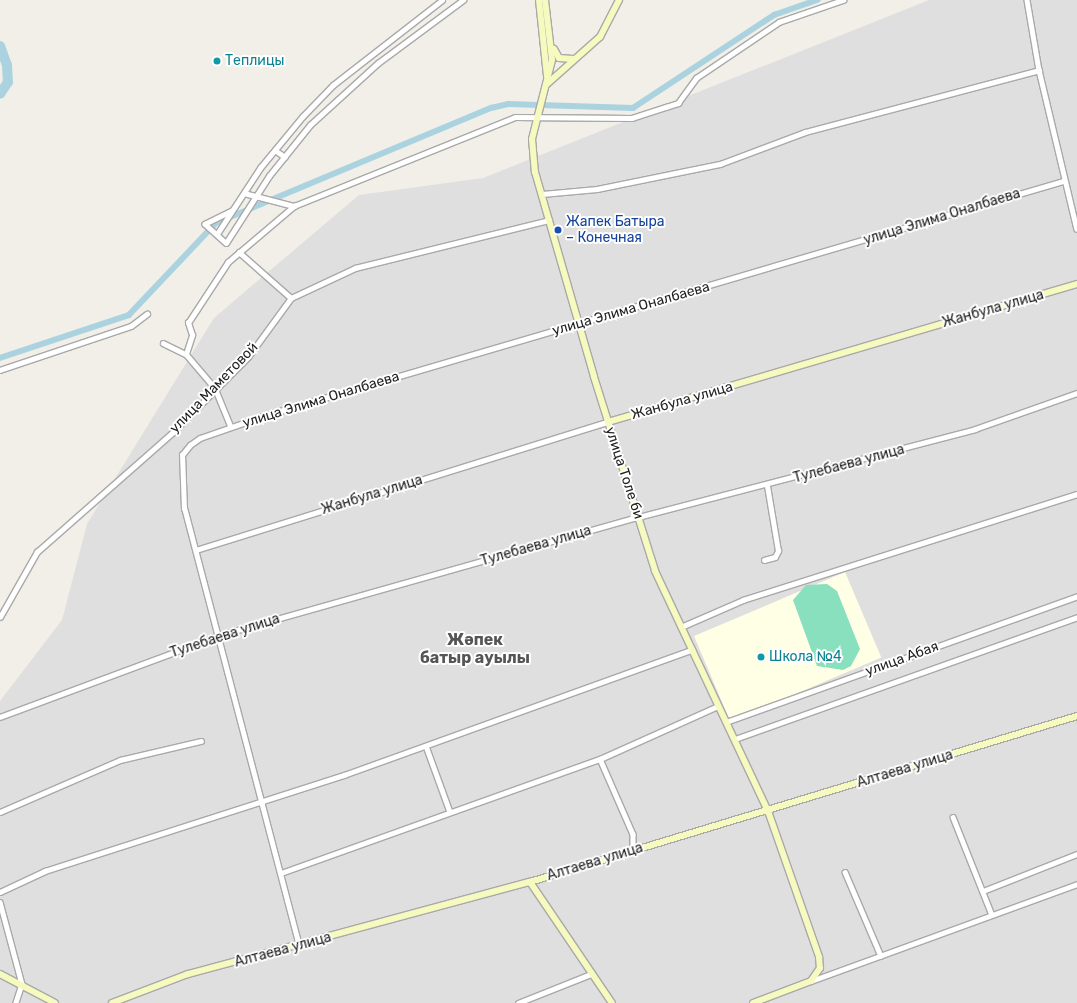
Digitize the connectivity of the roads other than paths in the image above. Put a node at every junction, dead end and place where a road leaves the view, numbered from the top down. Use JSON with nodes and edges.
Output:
{"nodes":[{"id":1,"x":442,"y":0,"type":"edge"},
{"id":2,"x":463,"y":0,"type":"edge"},
{"id":3,"x":539,"y":0,"type":"edge"},
{"id":4,"x":545,"y":0,"type":"edge"},
{"id":5,"x":619,"y":0,"type":"edge"},
{"id":6,"x":843,"y":0,"type":"edge"},
{"id":7,"x":1027,"y":0,"type":"edge"},
{"id":8,"x":552,"y":42,"type":"junction"},
{"id":9,"x":574,"y":59,"type":"junction"},
{"id":10,"x":1039,"y":70,"type":"junction"},
{"id":11,"x":548,"y":84,"type":"junction"},
{"id":12,"x":536,"y":119,"type":"junction"},
{"id":13,"x":275,"y":150,"type":"junction"},
{"id":14,"x":285,"y":157,"type":"junction"},
{"id":15,"x":1063,"y":181,"type":"junction"},
{"id":16,"x":244,"y":193,"type":"junction"},
{"id":17,"x":256,"y":194,"type":"junction"},
{"id":18,"x":542,"y":194,"type":"junction"},
{"id":19,"x":294,"y":206,"type":"junction"},
{"id":20,"x":232,"y":211,"type":"junction"},
{"id":21,"x":549,"y":220,"type":"junction"},
{"id":22,"x":1077,"y":229,"type":"edge"},
{"id":23,"x":216,"y":234,"type":"junction"},
{"id":24,"x":239,"y":252,"type":"junction"},
{"id":25,"x":1077,"y":284,"type":"edge"},
{"id":26,"x":291,"y":298,"type":"junction"},
{"id":27,"x":147,"y":314,"type":"dead end"},
{"id":28,"x":579,"y":325,"type":"junction"},
{"id":29,"x":163,"y":343,"type":"dead end"},
{"id":30,"x":186,"y":354,"type":"junction"},
{"id":31,"x":0,"y":370,"type":"edge"},
{"id":32,"x":215,"y":388,"type":"junction"},
{"id":33,"x":1077,"y":393,"type":"edge"},
{"id":34,"x":608,"y":422,"type":"junction"},
{"id":35,"x":231,"y":427,"type":"junction"},
{"id":36,"x":767,"y":486,"type":"junction"},
{"id":37,"x":1077,"y":494,"type":"edge"},
{"id":38,"x":638,"y":517,"type":"junction"},
{"id":39,"x":196,"y":550,"type":"junction"},
{"id":40,"x":764,"y":560,"type":"dead end"},
{"id":41,"x":1077,"y":596,"type":"edge"},
{"id":42,"x":0,"y":617,"type":"edge"},
{"id":43,"x":1077,"y":617,"type":"edge"},
{"id":44,"x":682,"y":627,"type":"junction"},
{"id":45,"x":220,"y":635,"type":"junction"},
{"id":46,"x":692,"y":650,"type":"junction"},
{"id":47,"x":718,"y":706,"type":"junction"},
{"id":48,"x":1077,"y":716,"type":"edge"},
{"id":49,"x":0,"y":717,"type":"edge"},
{"id":50,"x":726,"y":722,"type":"junction"},
{"id":51,"x":734,"y":739,"type":"junction"},
{"id":52,"x":201,"y":741,"type":"dead end"},
{"id":53,"x":426,"y":746,"type":"junction"},
{"id":54,"x":600,"y":759,"type":"junction"},
{"id":55,"x":261,"y":800,"type":"junction"},
{"id":56,"x":768,"y":810,"type":"junction"},
{"id":57,"x":0,"y":812,"type":"edge"},
{"id":58,"x":450,"y":812,"type":"junction"},
{"id":59,"x":953,"y":817,"type":"dead end"},
{"id":60,"x":634,"y":850,"type":"junction"},
{"id":61,"x":1077,"y":854,"type":"edge"},
{"id":62,"x":845,"y":872,"type":"dead end"},
{"id":63,"x":280,"y":873,"type":"junction"},
{"id":64,"x":530,"y":882,"type":"junction"},
{"id":65,"x":1077,"y":884,"type":"edge"},
{"id":66,"x":983,"y":891,"type":"junction"},
{"id":67,"x":0,"y":892,"type":"edge"},
{"id":68,"x":0,"y":902,"type":"edge"},
{"id":69,"x":992,"y":915,"type":"junction"},
{"id":70,"x":299,"y":946,"type":"junction"},
{"id":71,"x":880,"y":956,"type":"junction"},
{"id":72,"x":0,"y":974,"type":"edge"},
{"id":73,"x":591,"y":974,"type":"junction"},
{"id":74,"x":811,"y":981,"type":"junction"},
{"id":75,"x":22,"y":984,"type":"junction"},
{"id":76,"x":16,"y":1003,"type":"edge"},
{"id":77,"x":55,"y":1003,"type":"edge"},
{"id":78,"x":112,"y":1003,"type":"edge"},
{"id":79,"x":518,"y":1003,"type":"edge"},
{"id":80,"x":612,"y":1003,"type":"edge"},
{"id":81,"x":752,"y":1003,"type":"edge"}],
"edges":[{"from":1,"to":13,"type":"street"},
{"from":2,"to":14,"type":"street"},
{"from":3,"to":11,"type":"street"},
{"from":4,"to":8,"type":"street"},
{"from":5,"to":9,"type":"street"},
{"from":6,"to":12,"type":"street"},
{"from":7,"to":10,"type":"street"},
{"from":8,"to":9,"type":"street"},
{"from":8,"to":11,"type":"street"},
{"from":9,"to":11,"type":"street"},
{"from":10,"to":15,"type":"street"},
{"from":10,"to":18,"type":"street"},
{"from":11,"to":12,"type":"street","name":"улица Толе би"},
{"from":12,"to":18,"type":"street","name":"улица Толе би"},
{"from":12,"to":19,"type":"street"},
{"from":13,"to":14,"type":"street"},
{"from":13,"to":16,"type":"street"},
{"from":14,"to":17,"type":"street"},
{"from":15,"to":22,"type":"street"},
{"from":15,"to":28,"type":"street","name":"улица Элима Оналбаева"},
{"from":16,"to":17,"type":"street"},
{"from":16,"to":20,"type":"street"},
{"from":17,"to":19,"type":"street"},
{"from":17,"to":23,"type":"street"},
{"from":18,"to":21,"type":"street","name":"улица Толе би"},
{"from":19,"to":24,"type":"street"},
{"from":20,"to":23,"type":"street"},
{"from":20,"to":23,"type":"street"},
{"from":21,"to":26,"type":"street","name":"улица Маметовой"},
{"from":21,"to":28,"type":"street","name":"улица Толе би"},
{"from":24,"to":26,"type":"street"},
{"from":24,"to":30,"type":"street"},
{"from":25,"to":34,"type":"street","name":"Жанбула улица"},
{"from":26,"to":32,"type":"street","name":"улица Маметовой"},
{"from":27,"to":31,"type":"street"},
{"from":28,"to":34,"type":"street","name":"улица Толе би"},
{"from":28,"to":35,"type":"street","name":"улица Элима Оналбаева"},
{"from":29,"to":30,"type":"street"},
{"from":30,"to":32,"type":"street"},
{"from":32,"to":35,"type":"street"},
{"from":32,"to":42,"type":"street","name":"улица Маметовой"},
{"from":33,"to":36,"type":"street","name":"Тулебаева улица"},
{"from":34,"to":38,"type":"street","name":"улица Толе би"},
{"from":34,"to":39,"type":"street","name":"Жанбула улица"},
{"from":35,"to":39,"type":"street","name":"улица Элима Оналбаева"},
{"from":36,"to":38,"type":"street","name":"Тулебаева улица"},
{"from":36,"to":40,"type":"street"},
{"from":37,"to":44,"type":"street"},
{"from":38,"to":44,"type":"street","name":"улица Толе би"},
{"from":38,"to":45,"type":"street","name":"Тулебаева улица"},
{"from":39,"to":45,"type":"street"},
{"from":41,"to":50,"type":"street","name":"улица Абая"},
{"from":43,"to":51,"type":"street","name":"улица Абая"},
{"from":44,"to":46,"type":"street","name":"улица Толе би"},
{"from":45,"to":49,"type":"street","name":"Тулебаева улица"},
{"from":45,"to":55,"type":"street"},
{"from":46,"to":47,"type":"street","name":"улица Толе би"},
{"from":46,"to":53,"type":"street"},
{"from":47,"to":50,"type":"street","name":"улица Толе би"},
{"from":47,"to":54,"type":"street"},
{"from":48,"to":56,"type":"street","name":"Алтаева улица"},
{"from":50,"to":51,"type":"street","name":"улица Толе би"},
{"from":51,"to":56,"type":"street","name":"улица Толе би"},
{"from":52,"to":57,"type":"street"},
{"from":53,"to":55,"type":"street"},
{"from":53,"to":58,"type":"street"},
{"from":54,"to":58,"type":"street"},
{"from":54,"to":60,"type":"street"},
{"from":55,"to":63,"type":"street"},
{"from":55,"to":67,"type":"street"},
{"from":56,"to":60,"type":"street","name":"Алтаева улица"},
{"from":56,"to":74,"type":"street","name":"улица Толе би"},
{"from":58,"to":63,"type":"street"},
{"from":59,"to":66,"type":"street"},
{"from":60,"to":64,"type":"street","name":"Алтаева улица"},
{"from":61,"to":66,"type":"street"},
{"from":62,"to":71,"type":"street"},
{"from":63,"to":70,"type":"street"},
{"from":64,"to":70,"type":"street","name":"Алтаева улица"},
{"from":64,"to":73,"type":"street"},
{"from":65,"to":69,"type":"street"},
{"from":66,"to":69,"type":"street"},
{"from":68,"to":75,"type":"street"},
{"from":69,"to":71,"type":"street"},
{"from":70,"to":78,"type":"street","name":"Алтаева улица"},
{"from":71,"to":74,"type":"street"},
{"from":72,"to":75,"type":"street"},
{"from":73,"to":79,"type":"street"},
{"from":73,"to":80,"type":"street"},
{"from":74,"to":81,"type":"street"},
{"from":75,"to":76,"type":"street"},
{"from":75,"to":77,"type":"street"}]}
